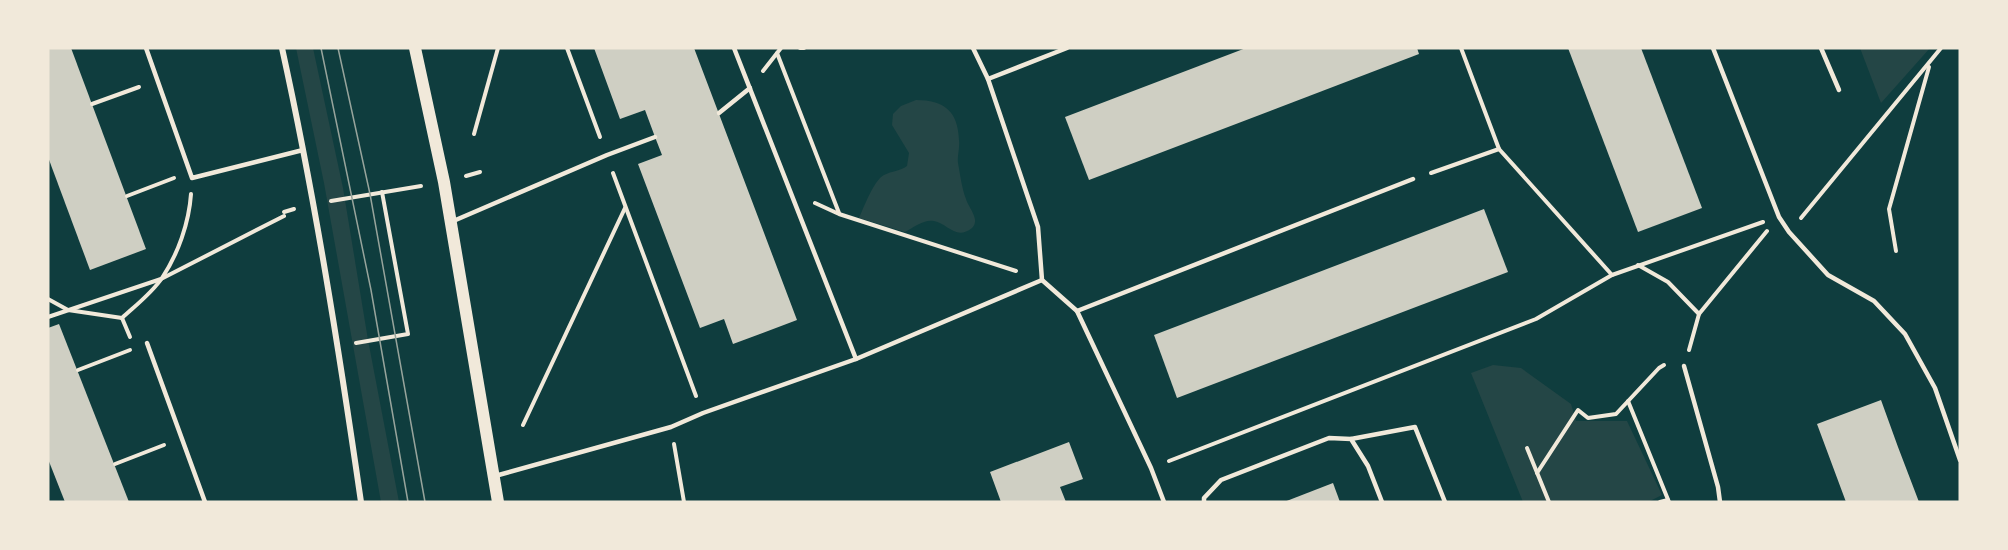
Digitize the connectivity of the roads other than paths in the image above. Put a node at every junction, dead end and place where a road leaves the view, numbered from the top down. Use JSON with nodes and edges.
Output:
{"nodes":[{"id":1,"x":146,"y":48,"type":"edge"},
{"id":2,"x":282,"y":48,"type":"edge"},
{"id":3,"x":415,"y":48,"type":"edge"},
{"id":4,"x":734,"y":48,"type":"edge"},
{"id":5,"x":972,"y":48,"type":"edge"},
{"id":6,"x":1066,"y":48,"type":"edge"},
{"id":7,"x":1713,"y":48,"type":"edge"},
{"id":8,"x":1821,"y":48,"type":"edge"},
{"id":9,"x":988,"y":79,"type":"junction"},
{"id":10,"x":750,"y":88,"type":"junction"},
{"id":11,"x":1839,"y":90,"type":"dead end"},
{"id":12,"x":718,"y":113,"type":"dead end"},
{"id":13,"x":655,"y":137,"type":"dead end"},
{"id":14,"x":303,"y":150,"type":"junction"},
{"id":15,"x":1413,"y":179,"type":"road end"},
{"id":16,"x":451,"y":222,"type":"junction"},
{"id":17,"x":1042,"y":280,"type":"junction"},
{"id":18,"x":1077,"y":311,"type":"junction"},
{"id":19,"x":147,"y":343,"type":"dead end"},
{"id":20,"x":855,"y":359,"type":"junction"},
{"id":21,"x":1684,"y":366,"type":"road end"},
{"id":22,"x":1351,"y":438,"type":"junction"},
{"id":23,"x":1960,"y":460,"type":"edge"},
{"id":24,"x":495,"y":476,"type":"junction"},
{"id":25,"x":205,"y":502,"type":"edge"},
{"id":26,"x":361,"y":502,"type":"edge"},
{"id":27,"x":498,"y":502,"type":"edge"},
{"id":28,"x":1164,"y":502,"type":"edge"},
{"id":29,"x":1204,"y":502,"type":"edge"},
{"id":30,"x":1382,"y":502,"type":"edge"},
{"id":31,"x":1445,"y":502,"type":"edge"},
{"id":32,"x":1720,"y":502,"type":"edge"}],
"edges":[{"from":1,"to":14,"type":"lane"},
{"from":2,"to":14,"type":"street"},
{"from":3,"to":16,"type":"main road"},
{"from":4,"to":10,"type":"lane"},
{"from":5,"to":9,"type":"lane"},
{"from":6,"to":9,"type":"lane"},
{"from":7,"to":23,"type":"lane"},
{"from":8,"to":11,"type":"lane"},
{"from":9,"to":17,"type":"lane"},
{"from":10,"to":12,"type":"lane"},
{"from":10,"to":20,"type":"lane"},
{"from":13,"to":16,"type":"lane"},
{"from":14,"to":26,"type":"street"},
{"from":15,"to":18,"type":"lane"},
{"from":16,"to":24,"type":"main road"},
{"from":17,"to":18,"type":"lane"},
{"from":17,"to":20,"type":"lane"},
{"from":18,"to":28,"type":"lane"},
{"from":19,"to":25,"type":"lane"},
{"from":20,"to":24,"type":"lane"},
{"from":21,"to":32,"type":"lane"},
{"from":22,"to":29,"type":"lane"},
{"from":22,"to":30,"type":"lane"},
{"from":22,"to":31,"type":"lane"},
{"from":24,"to":27,"type":"main road"}]}
